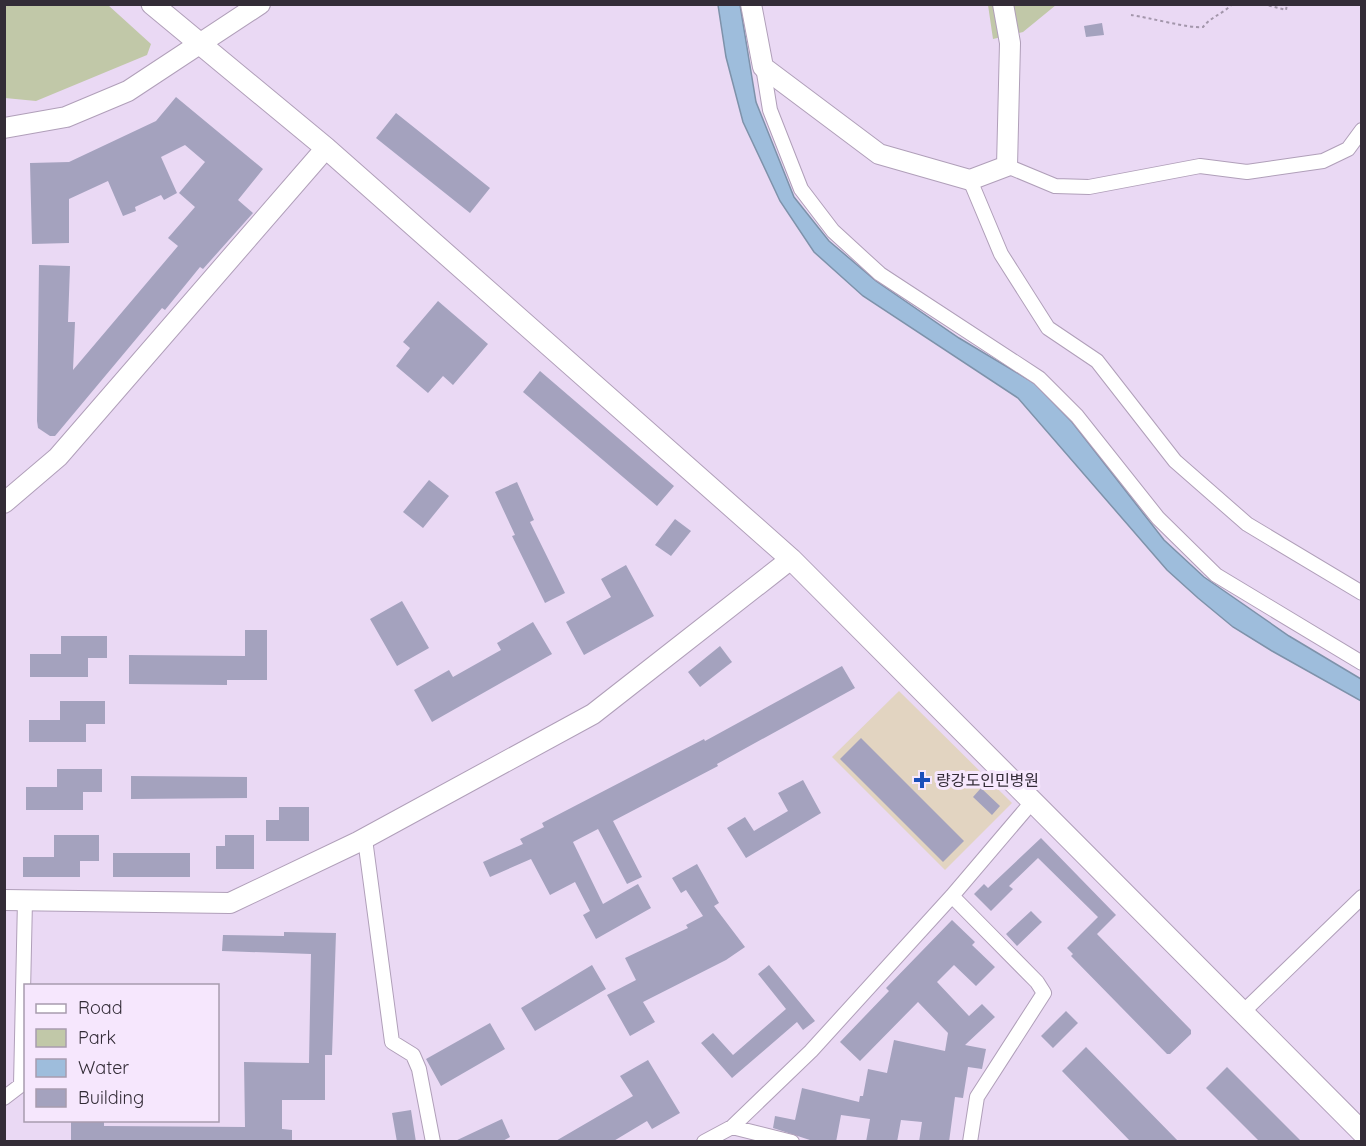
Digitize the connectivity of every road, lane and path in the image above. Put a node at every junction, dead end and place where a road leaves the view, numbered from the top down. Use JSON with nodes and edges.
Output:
{"nodes":[{"id":1,"x":152,"y":4,"type":"edge"},
{"id":2,"x":260,"y":4,"type":"edge"},
{"id":3,"x":751,"y":4,"type":"edge"},
{"id":4,"x":1003,"y":4,"type":"edge"},
{"id":5,"x":1232,"y":4,"type":"edge"},
{"id":6,"x":1263,"y":4,"type":"edge"},
{"id":7,"x":1287,"y":4,"type":"edge"},
{"id":8,"x":1131,"y":15,"type":"dead end"},
{"id":9,"x":200,"y":46,"type":"junction"},
{"id":10,"x":763,"y":67,"type":"junction"},
{"id":11,"x":4,"y":128,"type":"edge"},
{"id":12,"x":1362,"y":130,"type":"edge"},
{"id":13,"x":326,"y":148,"type":"junction"},
{"id":14,"x":1007,"y":166,"type":"junction"},
{"id":15,"x":970,"y":180,"type":"junction"},
{"id":16,"x":4,"y":503,"type":"edge"},
{"id":17,"x":791,"y":560,"type":"junction"},
{"id":18,"x":1362,"y":593,"type":"edge"},
{"id":19,"x":1362,"y":663,"type":"edge"},
{"id":20,"x":1032,"y":802,"type":"junction"},
{"id":21,"x":365,"y":839,"type":"junction"},
{"id":22,"x":952,"y":896,"type":"junction"},
{"id":23,"x":1362,"y":897,"type":"edge"},
{"id":24,"x":4,"y":900,"type":"edge"},
{"id":25,"x":25,"y":900,"type":"junction"},
{"id":26,"x":1243,"y":1012,"type":"junction"},
{"id":27,"x":4,"y":1098,"type":"edge"},
{"id":28,"x":732,"y":1127,"type":"junction"},
{"id":29,"x":1361,"y":1131,"type":"edge"},
{"id":30,"x":707,"y":1141,"type":"edge"},
{"id":31,"x":433,"y":1142,"type":"edge"},
{"id":32,"x":792,"y":1142,"type":"edge"},
{"id":33,"x":970,"y":1142,"type":"edge"},
{"id":34,"x":1350,"y":1142,"type":"edge"}],
"edges":[{"from":1,"to":9,"type":"main road"},
{"from":2,"to":9,"type":"main road"},
{"from":3,"to":10,"type":"main road"},
{"from":4,"to":14,"type":"main road"},
{"from":5,"to":8,"type":"path"},
{"from":6,"to":7,"type":"path"},
{"from":9,"to":11,"type":"main road"},
{"from":9,"to":13,"type":"main road"},
{"from":10,"to":15,"type":"main road"},
{"from":10,"to":19,"type":"street"},
{"from":12,"to":14,"type":"street"},
{"from":13,"to":16,"type":"main road"},
{"from":13,"to":17,"type":"main road"},
{"from":14,"to":15,"type":"main road"},
{"from":15,"to":18,"type":"street"},
{"from":17,"to":20,"type":"main road"},
{"from":17,"to":21,"type":"main road"},
{"from":20,"to":22,"type":"street"},
{"from":20,"to":26,"type":"main road"},
{"from":21,"to":25,"type":"main road"},
{"from":21,"to":31,"type":"street"},
{"from":22,"to":28,"type":"street"},
{"from":22,"to":33,"type":"street"},
{"from":23,"to":26,"type":"street"},
{"from":24,"to":25,"type":"main road"},
{"from":25,"to":27,"type":"street"},
{"from":26,"to":29,"type":"main road"},
{"from":28,"to":30,"type":"street"},
{"from":28,"to":32,"type":"street"},
{"from":29,"to":34,"type":"street"}]}
